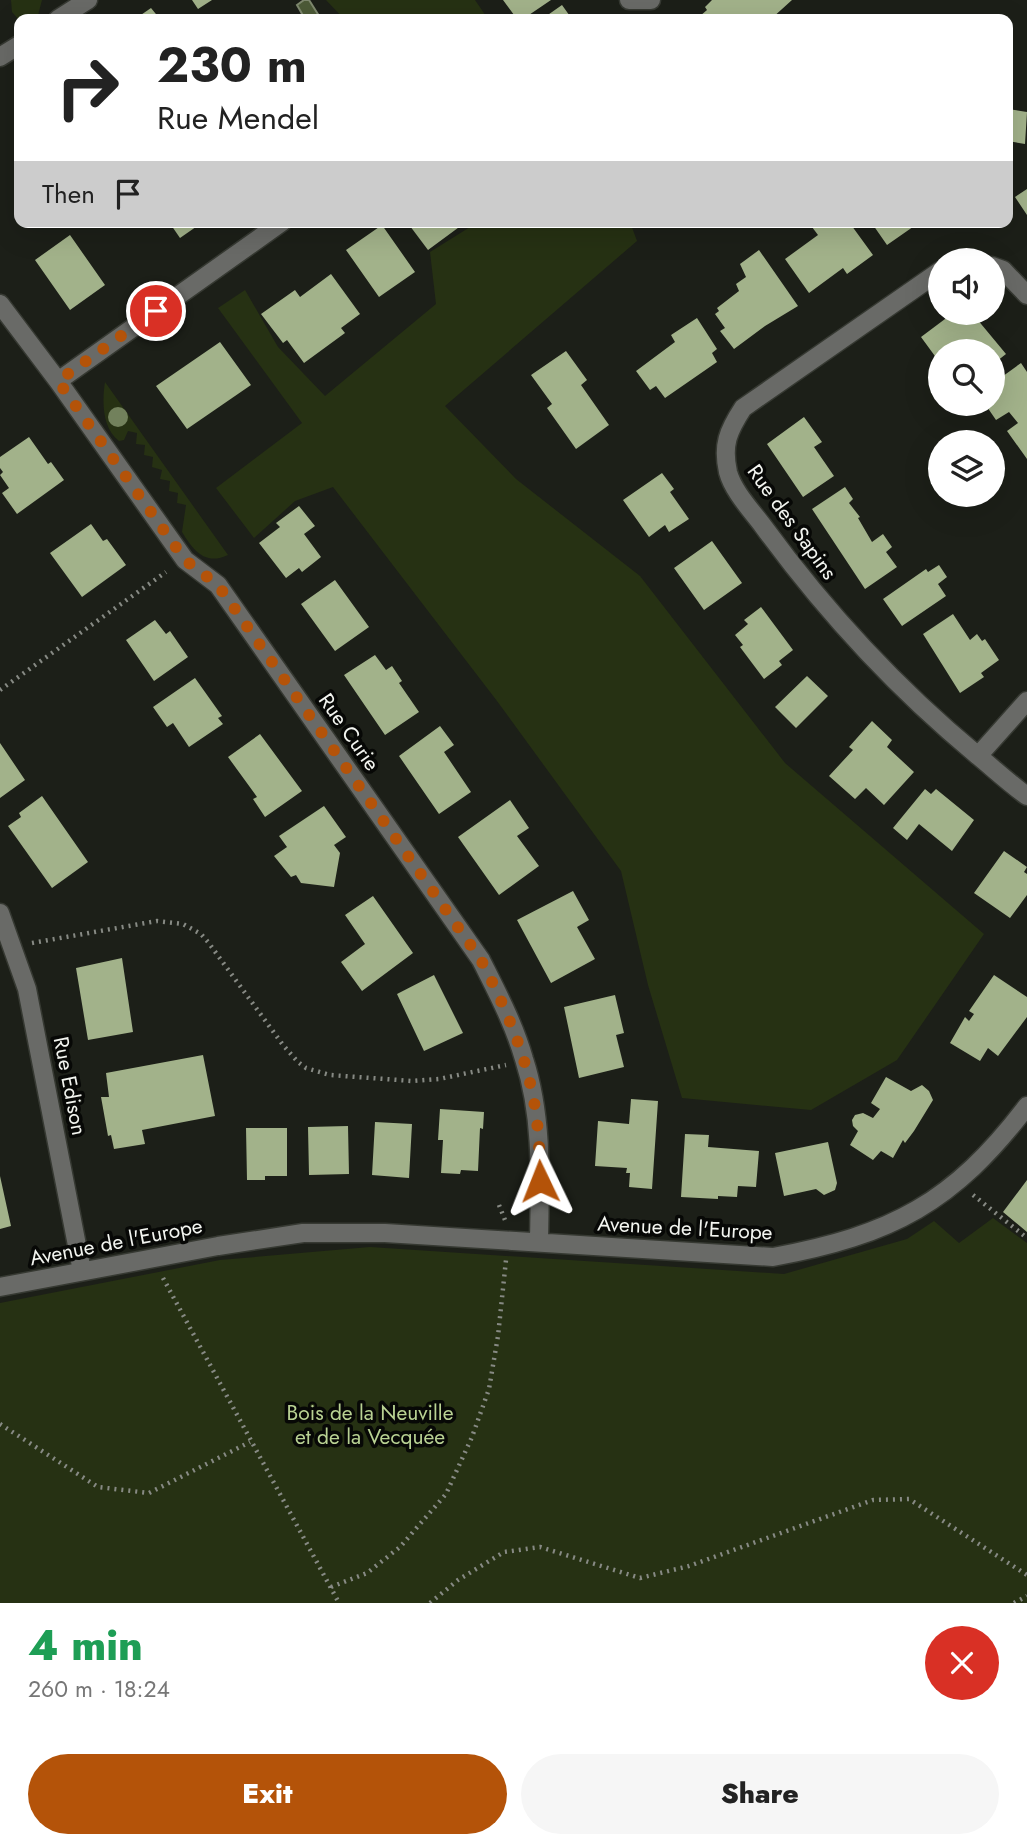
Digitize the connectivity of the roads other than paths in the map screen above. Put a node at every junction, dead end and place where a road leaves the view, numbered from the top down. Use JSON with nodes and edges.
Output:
{"nodes":[{"id":1,"x":88,"y":0,"type":"edge"},
{"id":2,"x":629,"y":0,"type":"edge"},
{"id":3,"x":651,"y":0,"type":"edge"},
{"id":4,"x":66,"y":14,"type":"edge"},
{"id":5,"x":274,"y":228,"type":"edge"},
{"id":6,"x":1005,"y":272,"type":"edge"},
{"id":7,"x":928,"y":279,"type":"edge"},
{"id":8,"x":1027,"y":295,"type":"edge"},
{"id":9,"x":0,"y":304,"type":"edge"},
{"id":10,"x":58,"y":381,"type":"junction"},
{"id":11,"x":1027,"y":701,"type":"edge"},
{"id":12,"x":978,"y":756,"type":"junction"},
{"id":13,"x":1027,"y":796,"type":"edge"},
{"id":14,"x":0,"y":913,"type":"edge"},
{"id":15,"x":1027,"y":1106,"type":"edge"},
{"id":16,"x":539,"y":1241,"type":"junction"},
{"id":17,"x":82,"y":1271,"type":"junction"},
{"id":18,"x":0,"y":1287,"type":"edge"}],
"edges":[{"from":1,"to":4,"type":"street"},
{"from":2,"to":3,"type":"street"},
{"from":5,"to":10,"type":"street"},
{"from":6,"to":8,"type":"street"},
{"from":7,"to":12,"type":"street","name":"Rue des Sapins"},
{"from":9,"to":10,"type":"street","name":"Rue Curie"},
{"from":10,"to":16,"type":"street","name":"Rue Curie"},
{"from":11,"to":12,"type":"street"},
{"from":12,"to":13,"type":"street","name":"Rue des Sapins"},
{"from":14,"to":17,"type":"street","name":"Rue Edison"},
{"from":15,"to":16,"type":"street","name":"Avenue de l'Europe"},
{"from":16,"to":17,"type":"street","name":"Avenue de l'Europe"},
{"from":17,"to":18,"type":"street","name":"Avenue de l'Europe"}]}
